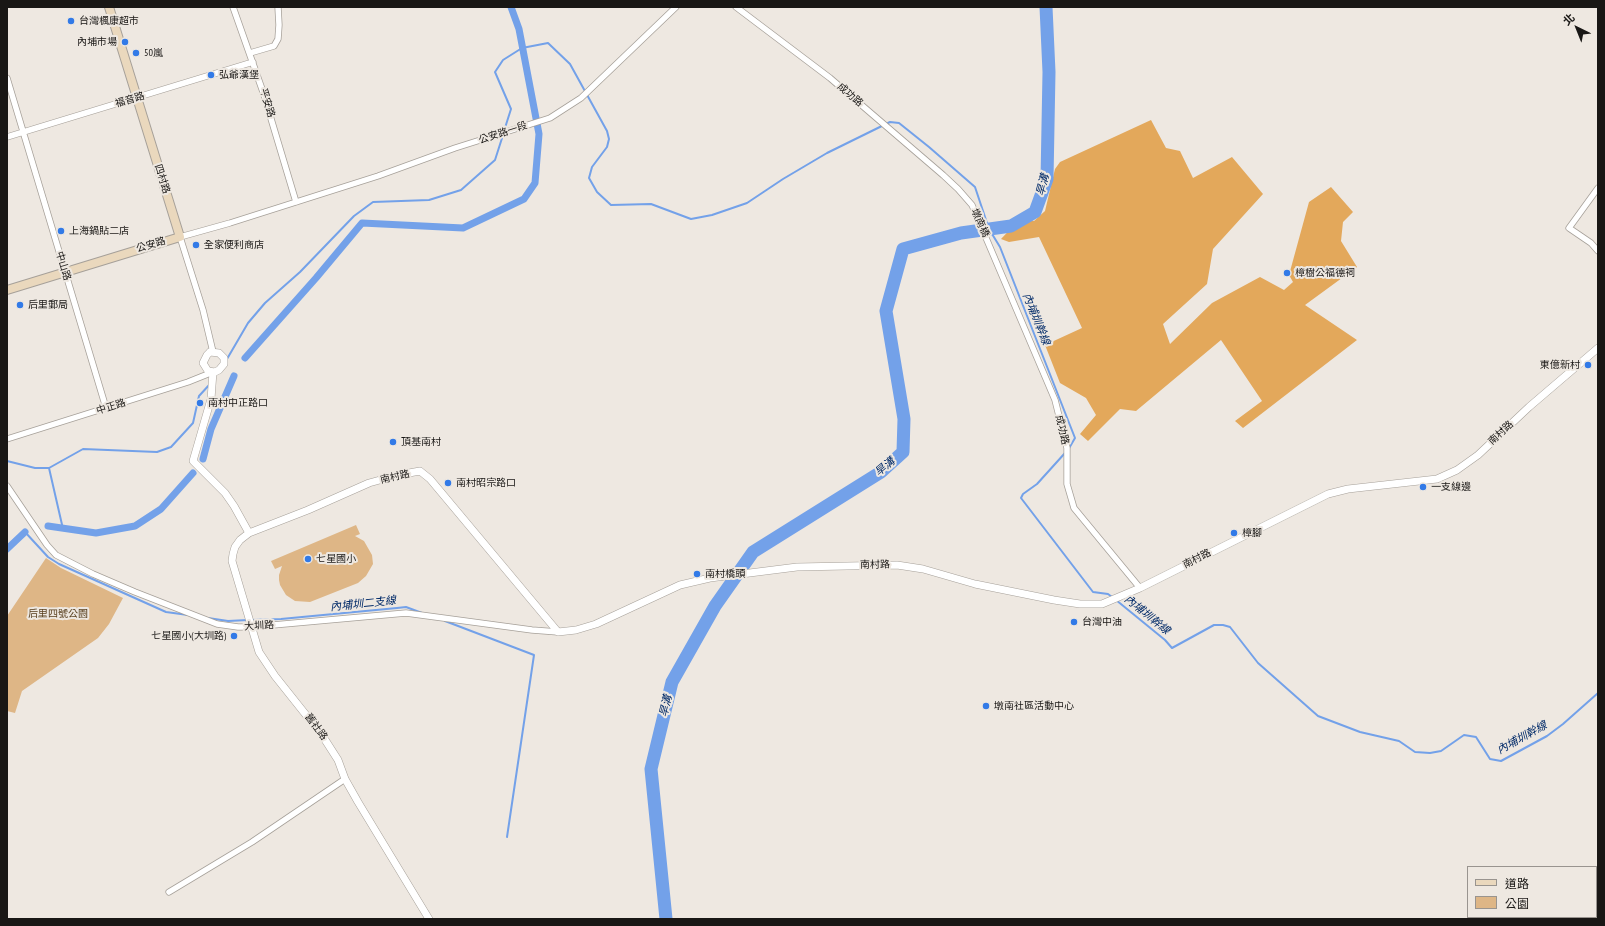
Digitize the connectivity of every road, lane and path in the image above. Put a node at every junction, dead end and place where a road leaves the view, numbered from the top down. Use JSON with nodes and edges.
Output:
{"nodes":[{"id":1,"x":109,"y":7,"type":"edge"},
{"id":2,"x":233,"y":7,"type":"edge"},
{"id":3,"x":278,"y":7,"type":"edge"},
{"id":4,"x":676,"y":7,"type":"edge"},
{"id":5,"x":736,"y":7,"type":"edge"},
{"id":6,"x":250,"y":53,"type":"junction"},
{"id":7,"x":253,"y":62,"type":"junction"},
{"id":8,"x":7,"y":78,"type":"edge"},
{"id":9,"x":137,"y":98,"type":"junction"},
{"id":10,"x":22,"y":133,"type":"junction"},
{"id":11,"x":7,"y":137,"type":"edge"},
{"id":12,"x":1598,"y":188,"type":"edge"},
{"id":13,"x":958,"y":189,"type":"joint"},
{"id":14,"x":296,"y":202,"type":"junction"},
{"id":15,"x":180,"y":237,"type":"junction"},
{"id":16,"x":1598,"y":251,"type":"edge"},
{"id":17,"x":996,"y":260,"type":"joint"},
{"id":18,"x":65,"y":272,"type":"junction"},
{"id":19,"x":7,"y":290,"type":"edge"},
{"id":20,"x":1598,"y":348,"type":"edge"},
{"id":21,"x":213,"y":352,"type":"junction"},
{"id":22,"x":213,"y":372,"type":"junction"},
{"id":23,"x":106,"y":408,"type":"junction"},
{"id":24,"x":7,"y":439,"type":"edge"},
{"id":25,"x":7,"y":486,"type":"edge"},
{"id":26,"x":249,"y":533,"type":"junction"},
{"id":27,"x":1140,"y":588,"type":"junction"},
{"id":28,"x":251,"y":627,"type":"junction"},
{"id":29,"x":558,"y":632,"type":"junction"},
{"id":30,"x":345,"y":779,"type":"junction"},
{"id":31,"x":169,"y":892,"type":"dead end"},
{"id":32,"x":429,"y":919,"type":"edge"}],
"edges":[{"from":1,"to":9,"type":"main road","name":"四村路"},
{"from":2,"to":6,"type":"street","name":"平安路"},
{"from":3,"to":6,"type":"street"},
{"from":4,"to":14,"type":"street","name":"公安路一段"},
{"from":5,"to":13,"type":"street","name":"成功路"},
{"from":6,"to":7,"type":"street","name":"平安路"},
{"from":7,"to":9,"type":"street","name":"福音路"},
{"from":7,"to":14,"type":"street","name":"平安路"},
{"from":8,"to":10,"type":"street","name":"中山路"},
{"from":9,"to":10,"type":"street","name":"福音路"},
{"from":9,"to":15,"type":"main road","name":"四村路"},
{"from":10,"to":11,"type":"street","name":"福音路"},
{"from":10,"to":18,"type":"street","name":"中山路"},
{"from":12,"to":16,"type":"street"},
{"from":13,"to":17,"type":"street","name":"墩南橋"},
{"from":14,"to":15,"type":"street","name":"公安路"},
{"from":15,"to":18,"type":"main road","name":"公安路"},
{"from":15,"to":21,"type":"street","name":"四村路"},
{"from":17,"to":27,"type":"street","name":"成功路"},
{"from":18,"to":19,"type":"main road","name":"公安路"},
{"from":18,"to":23,"type":"street","name":"中山路"},
{"from":20,"to":27,"type":"street","name":"南村路"},
{"from":21,"to":22,"type":"street"},
{"from":21,"to":22,"type":"street"},
{"from":22,"to":23,"type":"street","name":"中正路"},
{"from":22,"to":26,"type":"street"},
{"from":23,"to":24,"type":"street","name":"中正路"},
{"from":25,"to":28,"type":"street","name":"大圳路"},
{"from":26,"to":28,"type":"street","name":"舊社路"},
{"from":26,"to":29,"type":"street","name":"南村路"},
{"from":27,"to":29,"type":"street","name":"南村路"},
{"from":28,"to":29,"type":"street","name":"大圳路"},
{"from":28,"to":30,"type":"street","name":"舊社路"},
{"from":30,"to":31,"type":"street"},
{"from":30,"to":32,"type":"street","name":"舊社路"}]}
